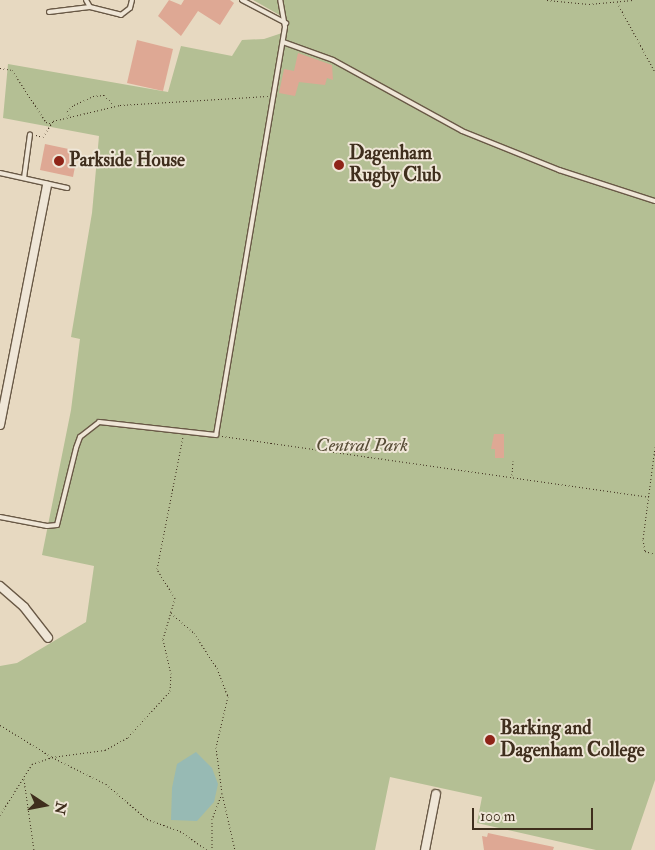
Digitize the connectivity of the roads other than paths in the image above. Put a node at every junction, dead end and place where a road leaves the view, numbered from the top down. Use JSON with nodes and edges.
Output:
{"nodes":[{"id":1,"x":86,"y":0,"type":"edge"},
{"id":2,"x":132,"y":0,"type":"edge"},
{"id":3,"x":242,"y":0,"type":"edge"},
{"id":4,"x":280,"y":0,"type":"edge"},
{"id":5,"x":90,"y":8,"type":"junction"},
{"id":6,"x":49,"y":12,"type":"dead end"},
{"id":7,"x":286,"y":23,"type":"junction"},
{"id":8,"x":283,"y":42,"type":"junction"},
{"id":9,"x":30,"y":134,"type":"road end"},
{"id":10,"x":0,"y":174,"type":"edge"},
{"id":11,"x":24,"y":178,"type":"junction"},
{"id":12,"x":47,"y":186,"type":"junction"},
{"id":13,"x":67,"y":188,"type":"dead end"},
{"id":14,"x":655,"y":201,"type":"edge"},
{"id":15,"x":2,"y":407,"type":"edge"},
{"id":16,"x":0,"y":425,"type":"edge"},
{"id":17,"x":0,"y":517,"type":"edge"},
{"id":18,"x":1,"y":589,"type":"edge"},
{"id":19,"x":48,"y":638,"type":"dead end"},
{"id":20,"x":436,"y":794,"type":"dead end"},
{"id":21,"x":425,"y":850,"type":"edge"}],
"edges":[{"from":1,"to":5,"type":"lane"},
{"from":2,"to":5,"type":"lane"},
{"from":3,"to":7,"type":"lane"},
{"from":4,"to":7,"type":"lane"},
{"from":5,"to":6,"type":"lane"},
{"from":7,"to":8,"type":"lane"},
{"from":8,"to":14,"type":"lane"},
{"from":8,"to":17,"type":"lane"},
{"from":9,"to":11,"type":"lane"},
{"from":10,"to":11,"type":"lane"},
{"from":11,"to":12,"type":"lane"},
{"from":12,"to":13,"type":"lane"},
{"from":12,"to":15,"type":"street"},
{"from":15,"to":16,"type":"street"},
{"from":18,"to":19,"type":"street"},
{"from":20,"to":21,"type":"street"}]}
